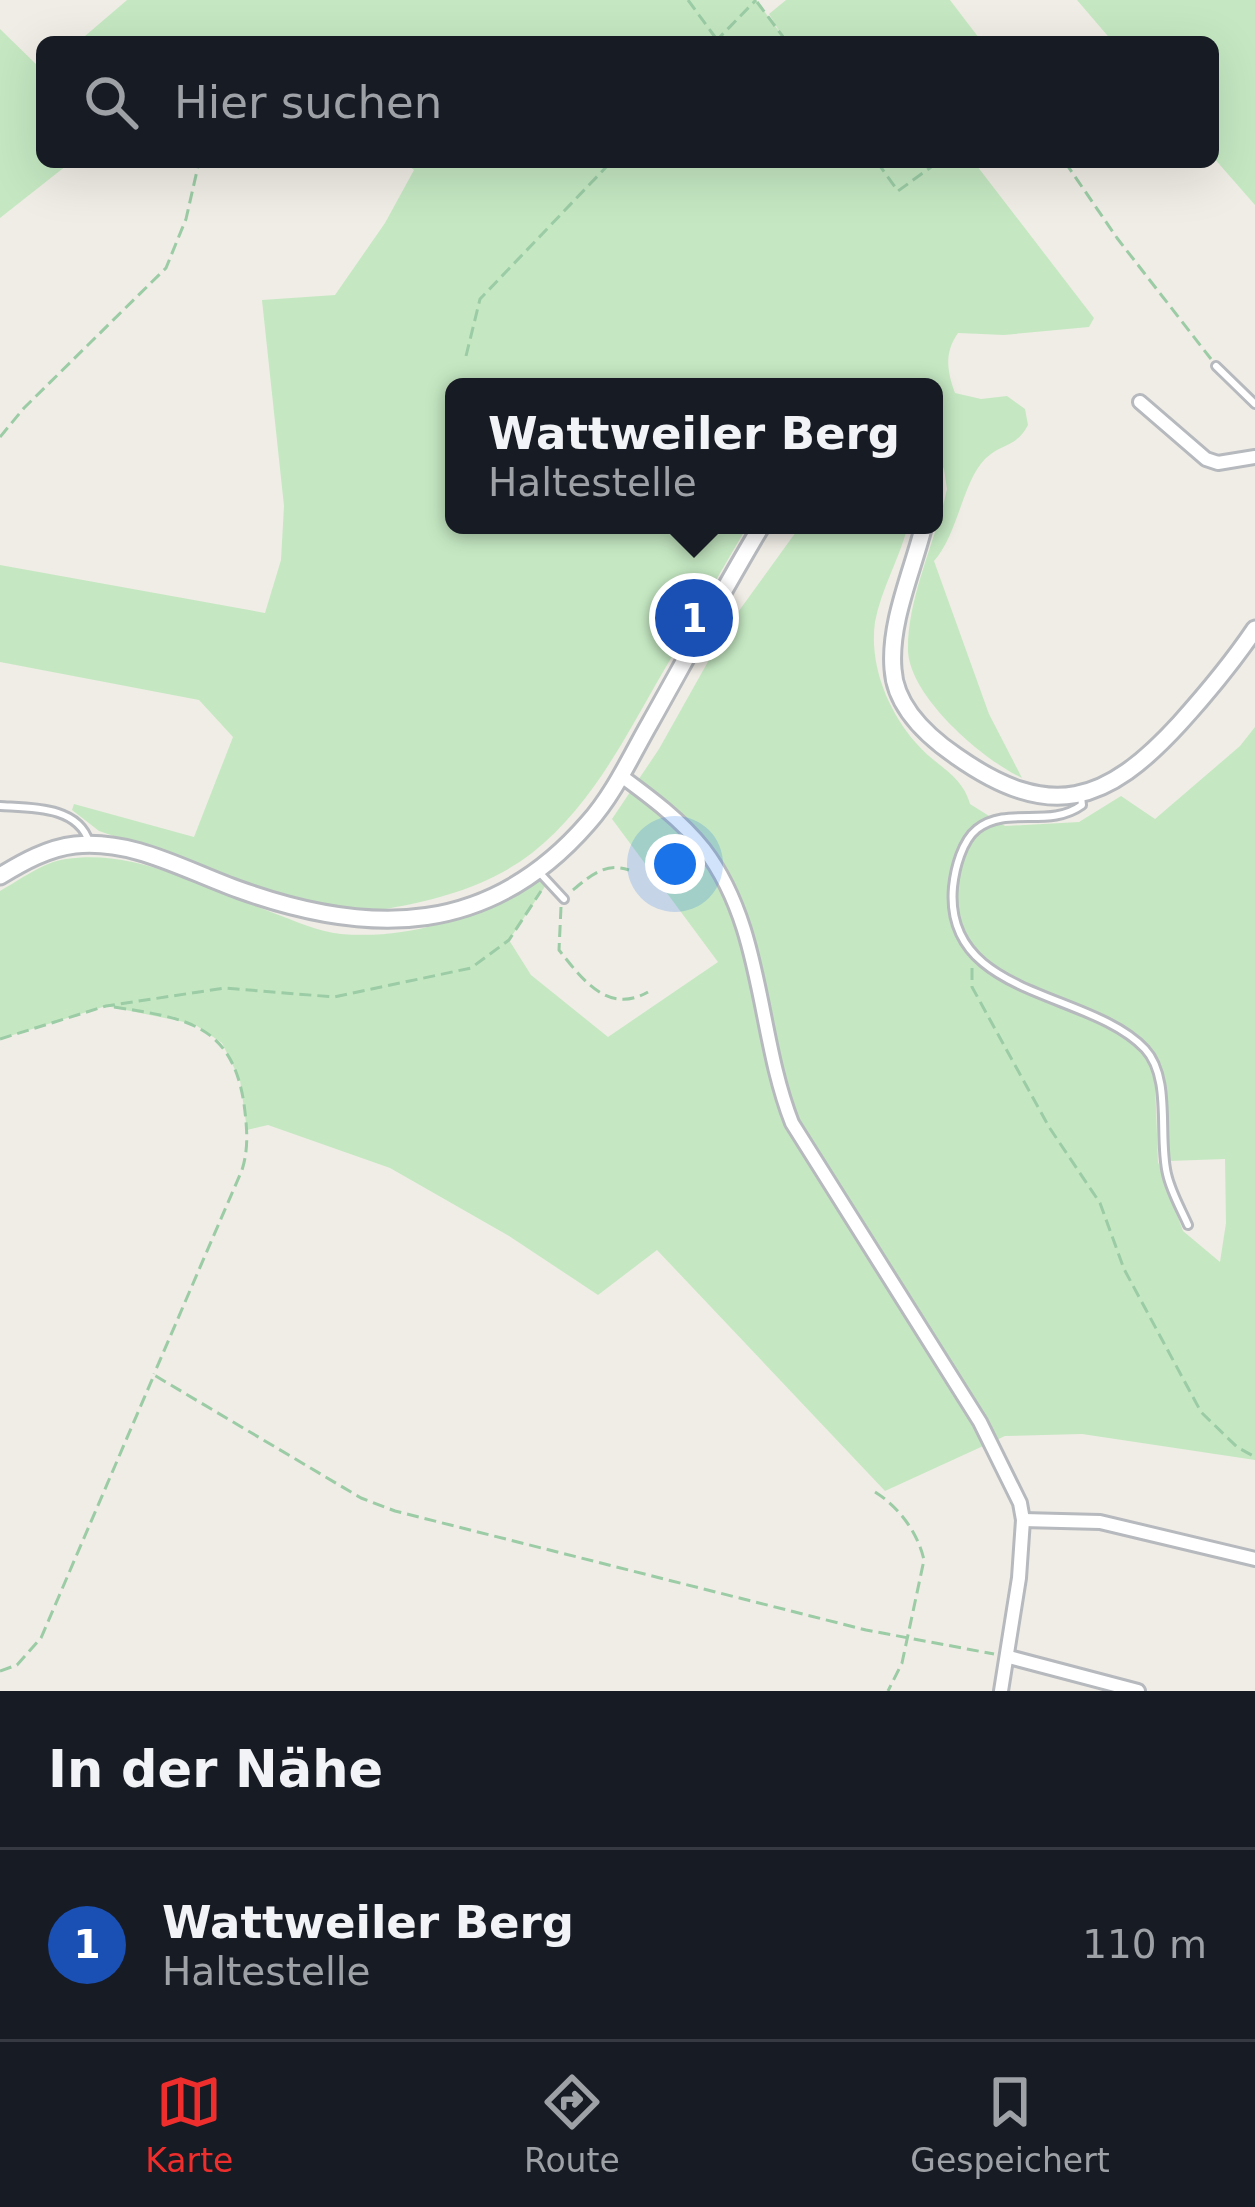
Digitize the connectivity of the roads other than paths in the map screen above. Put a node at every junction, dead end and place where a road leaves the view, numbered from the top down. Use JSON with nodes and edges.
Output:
{"nodes":[{"id":1,"x":1216,"y":365,"type":"road end"},
{"id":2,"x":1139,"y":402,"type":"dead end"},
{"id":3,"x":1255,"y":404,"type":"edge"},
{"id":4,"x":1255,"y":457,"type":"edge"},
{"id":5,"x":756,"y":534,"type":"edge"},
{"id":6,"x":922,"y":534,"type":"edge"},
{"id":7,"x":1255,"y":629,"type":"edge"},
{"id":8,"x":620,"y":775,"type":"junction"},
{"id":9,"x":1081,"y":793,"type":"junction"},
{"id":10,"x":0,"y":806,"type":"edge"},
{"id":11,"x":89,"y":845,"type":"junction"},
{"id":12,"x":0,"y":876,"type":"edge"},
{"id":13,"x":542,"y":876,"type":"junction"},
{"id":14,"x":564,"y":899,"type":"road end"},
{"id":15,"x":1189,"y":1225,"type":"dead end"},
{"id":16,"x":1023,"y":1520,"type":"junction"},
{"id":17,"x":1255,"y":1559,"type":"edge"},
{"id":18,"x":1009,"y":1657,"type":"junction"},
{"id":19,"x":1001,"y":1691,"type":"edge"},
{"id":20,"x":1138,"y":1691,"type":"edge"}],
"edges":[{"from":1,"to":3,"type":"lane"},
{"from":2,"to":4,"type":"street"},
{"from":5,"to":8,"type":"street"},
{"from":6,"to":9,"type":"street"},
{"from":7,"to":9,"type":"street"},
{"from":8,"to":13,"type":"street"},
{"from":8,"to":16,"type":"street"},
{"from":9,"to":15,"type":"lane"},
{"from":10,"to":11,"type":"lane"},
{"from":11,"to":12,"type":"street"},
{"from":11,"to":13,"type":"street"},
{"from":13,"to":14,"type":"lane"},
{"from":16,"to":17,"type":"street"},
{"from":16,"to":18,"type":"street"},
{"from":18,"to":19,"type":"street"},
{"from":18,"to":20,"type":"street"}]}
